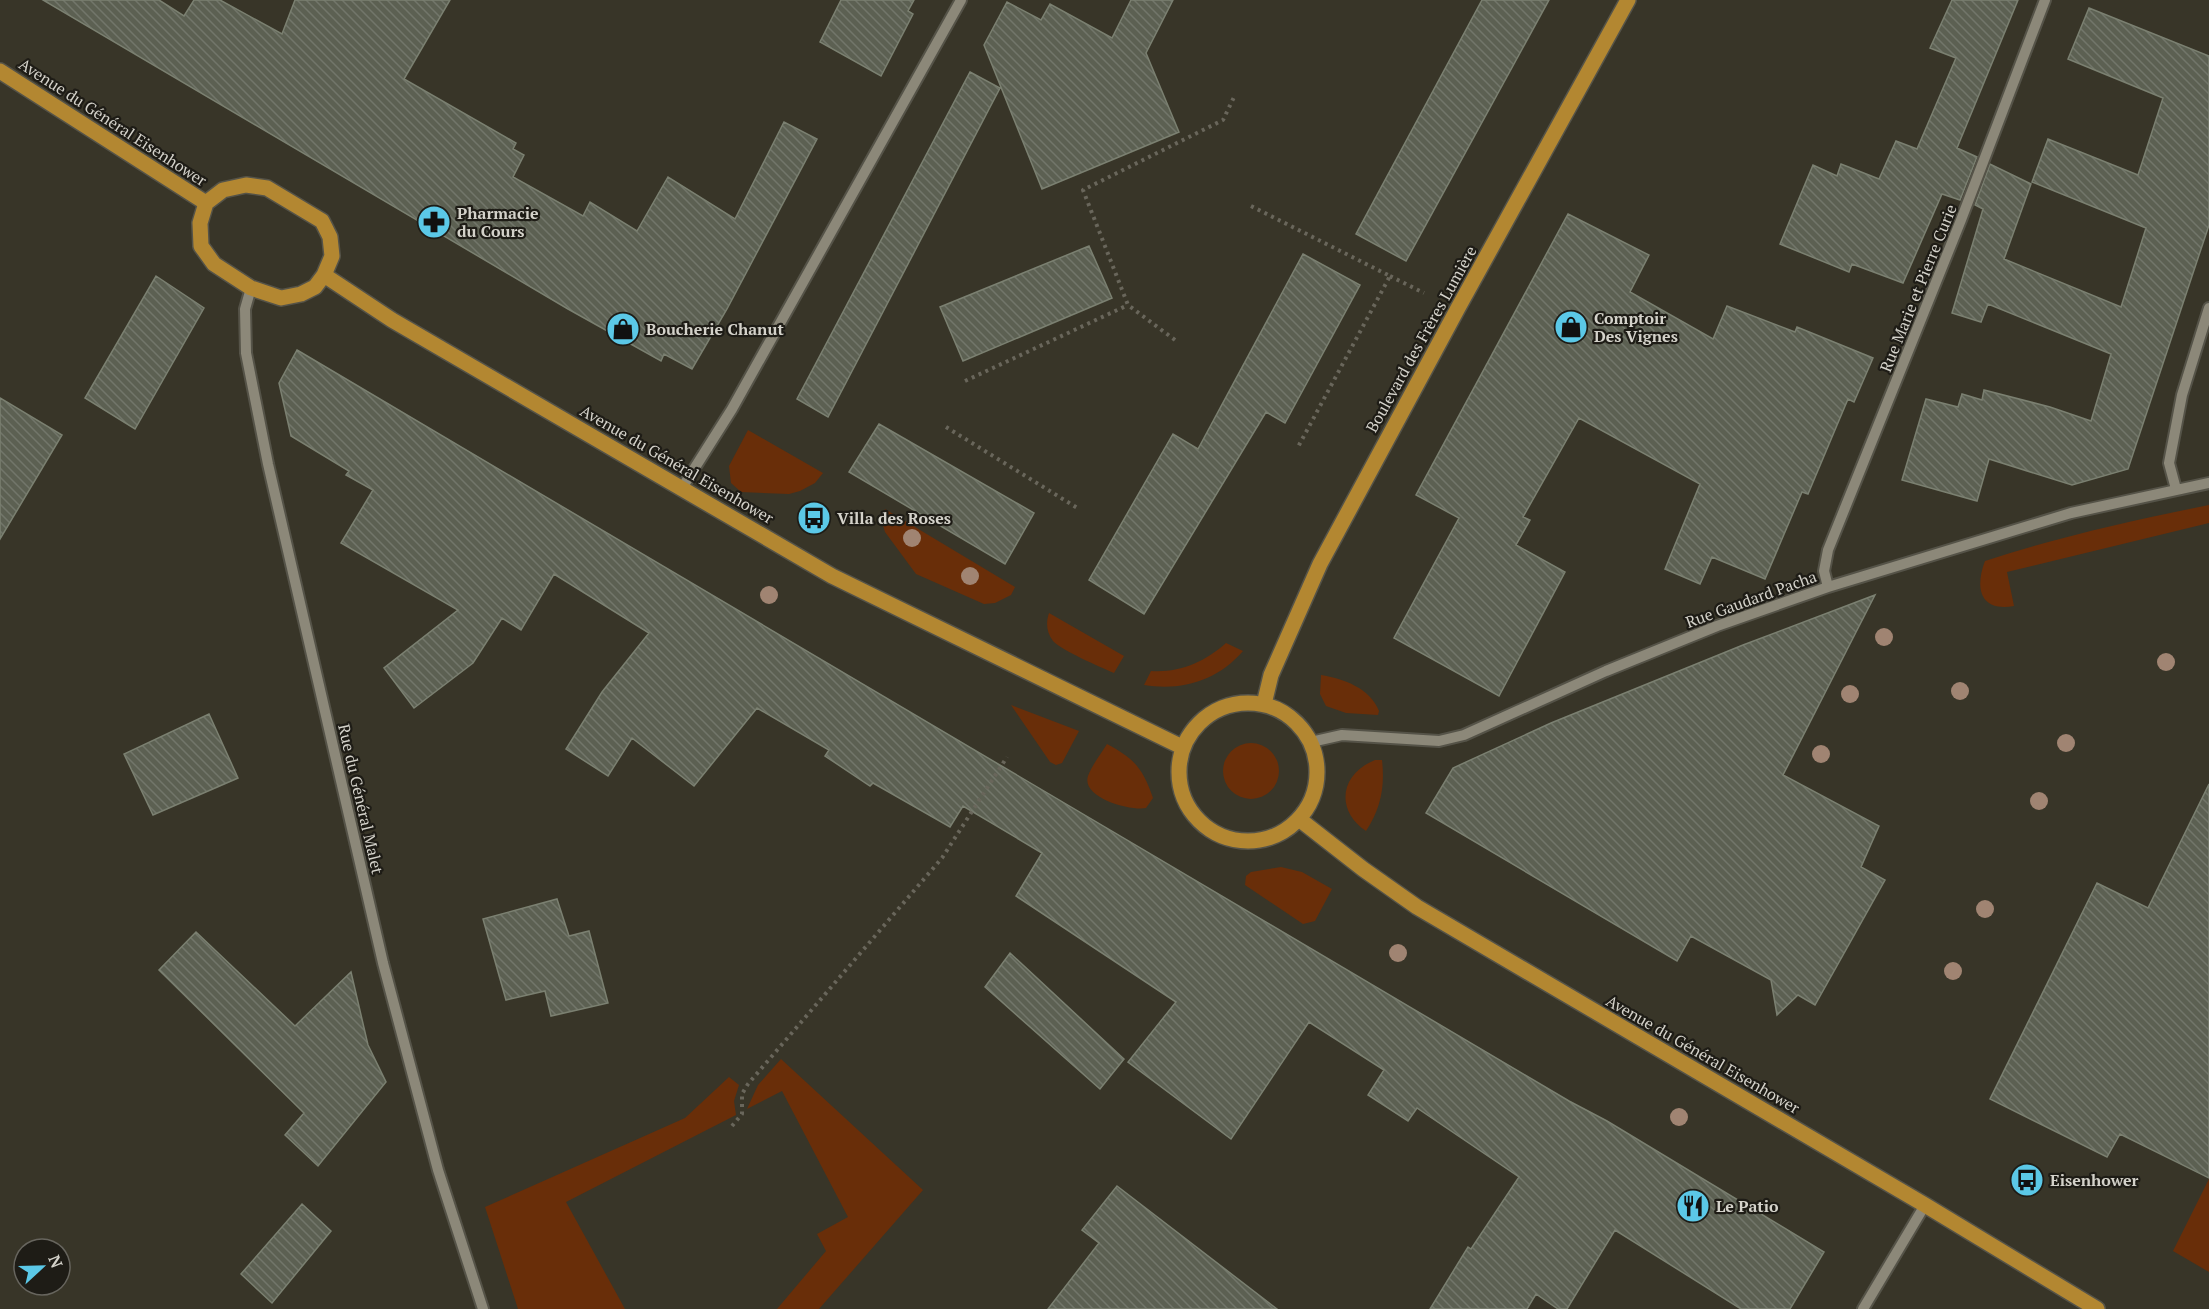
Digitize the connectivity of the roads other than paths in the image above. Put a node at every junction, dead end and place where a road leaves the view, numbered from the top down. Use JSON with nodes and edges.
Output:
{"nodes":[{"id":1,"x":961,"y":0,"type":"edge"},
{"id":2,"x":1628,"y":0,"type":"edge"},
{"id":3,"x":2045,"y":0,"type":"edge"},
{"id":4,"x":0,"y":71,"type":"edge"},
{"id":5,"x":206,"y":203,"type":"junction"},
{"id":6,"x":324,"y":275,"type":"junction"},
{"id":7,"x":251,"y":288,"type":"junction"},
{"id":8,"x":2209,"y":308,"type":"edge"},
{"id":9,"x":2209,"y":483,"type":"edge"},
{"id":10,"x":682,"y":488,"type":"junction"},
{"id":11,"x":2176,"y":489,"type":"junction"},
{"id":12,"x":1828,"y":587,"type":"junction"},
{"id":13,"x":1264,"y":704,"type":"junction"},
{"id":14,"x":1311,"y":742,"type":"junction"},
{"id":15,"x":1182,"y":747,"type":"junction"},
{"id":16,"x":1299,"y":819,"type":"junction"},
{"id":17,"x":1925,"y":1205,"type":"junction"},
{"id":18,"x":483,"y":1309,"type":"edge"},
{"id":19,"x":1863,"y":1309,"type":"edge"},
{"id":20,"x":2097,"y":1309,"type":"edge"}],
"edges":[{"from":1,"to":10,"type":"street"},
{"from":2,"to":13,"type":"main road","name":"Boulevard des Frères Lumière"},
{"from":3,"to":12,"type":"street","name":"Rue Marie et Pierre Curie"},
{"from":4,"to":5,"type":"main road","name":"Avenue du Général Eisenhower"},
{"from":5,"to":6,"type":"main road","name":"Avenue du Général Eisenhower"},
{"from":5,"to":7,"type":"main road","name":"Avenue du Général Eisenhower"},
{"from":6,"to":7,"type":"main road","name":"Avenue du Général Eisenhower"},
{"from":6,"to":10,"type":"main road","name":"Avenue du Général Eisenhower"},
{"from":7,"to":18,"type":"street","name":"Rue du Général Malet"},
{"from":8,"to":11,"type":"street"},
{"from":9,"to":11,"type":"street","name":"Rue Gaudard Pacha"},
{"from":10,"to":15,"type":"main road","name":"Avenue du Général Eisenhower"},
{"from":11,"to":12,"type":"street","name":"Rue Gaudard Pacha"},
{"from":12,"to":14,"type":"street","name":"Rue Gaudard Pacha"},
{"from":13,"to":14,"type":"main road"},
{"from":13,"to":15,"type":"main road"},
{"from":14,"to":16,"type":"main road"},
{"from":15,"to":16,"type":"main road"},
{"from":16,"to":17,"type":"main road","name":"Avenue du Général Eisenhower"},
{"from":17,"to":19,"type":"street"},
{"from":17,"to":20,"type":"main road","name":"Avenue du Général Eisenhower"}]}
